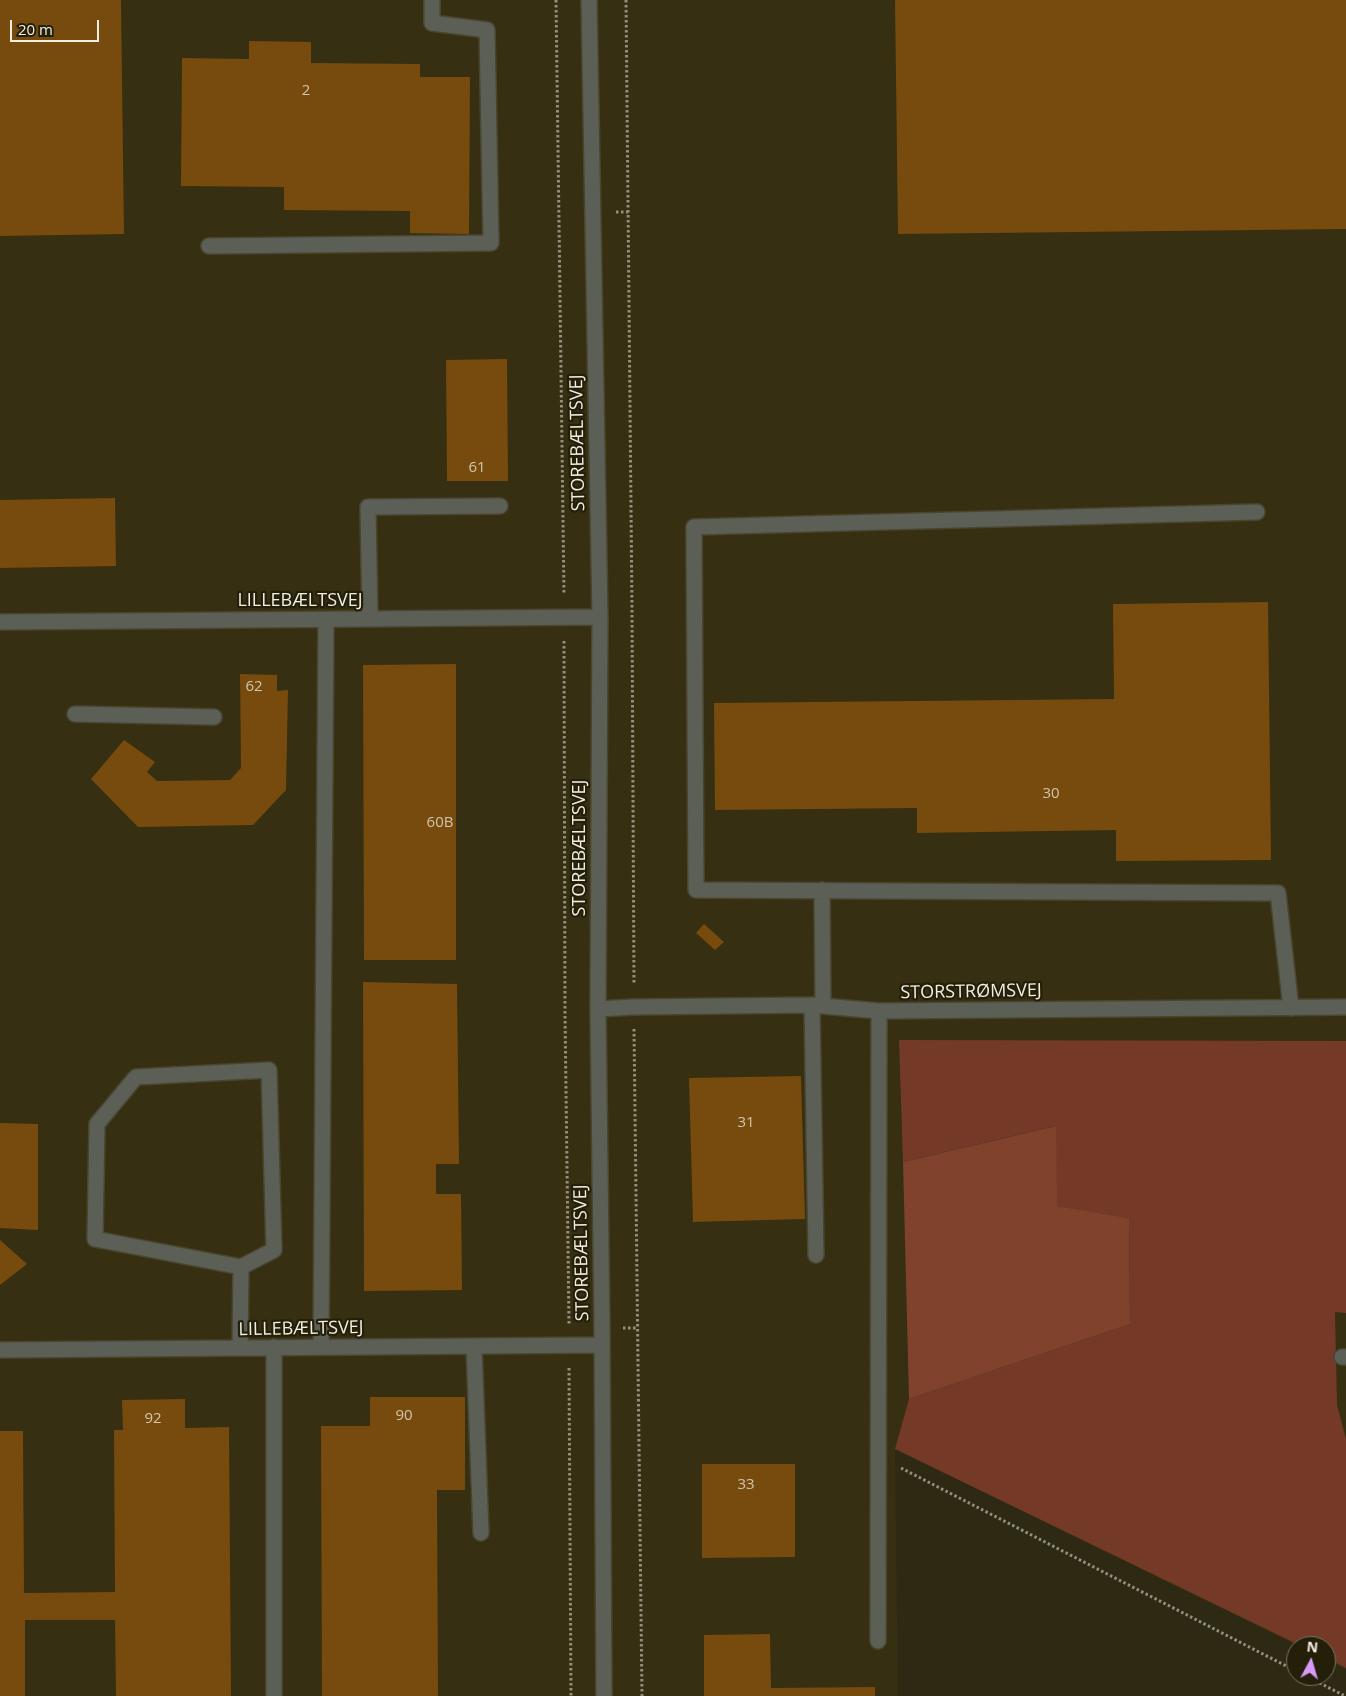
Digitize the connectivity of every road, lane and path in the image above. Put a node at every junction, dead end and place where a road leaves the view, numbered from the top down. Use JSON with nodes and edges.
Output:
{"nodes":[{"id":1,"x":432,"y":0,"type":"edge"},
{"id":2,"x":556,"y":0,"type":"edge"},
{"id":3,"x":588,"y":0,"type":"edge"},
{"id":4,"x":626,"y":0,"type":"edge"},
{"id":5,"x":210,"y":246,"type":"dead end"},
{"id":6,"x":500,"y":506,"type":"dead end"},
{"id":7,"x":1257,"y":512,"type":"dead end"},
{"id":8,"x":600,"y":617,"type":"junction"},
{"id":9,"x":564,"y":618,"type":"junction"},
{"id":10,"x":370,"y":619,"type":"junction"},
{"id":11,"x":326,"y":620,"type":"junction"},
{"id":12,"x":0,"y":622,"type":"edge"},
{"id":13,"x":74,"y":714,"type":"dead end"},
{"id":14,"x":214,"y":717,"type":"dead end"},
{"id":15,"x":822,"y":890,"type":"junction"},
{"id":16,"x":817,"y":1005,"type":"junction"},
{"id":17,"x":634,"y":1007,"type":"junction"},
{"id":18,"x":1346,"y":1007,"type":"edge"},
{"id":19,"x":1291,"y":1008,"type":"junction"},
{"id":20,"x":598,"y":1009,"type":"junction"},
{"id":21,"x":880,"y":1011,"type":"junction"},
{"id":22,"x":816,"y":1255,"type":"dead end"},
{"id":23,"x":240,"y":1267,"type":"junction"},
{"id":24,"x":569,"y":1344,"type":"junction"},
{"id":25,"x":602,"y":1345,"type":"junction"},
{"id":26,"x":474,"y":1346,"type":"junction"},
{"id":27,"x":322,"y":1347,"type":"junction"},
{"id":28,"x":240,"y":1348,"type":"junction"},
{"id":29,"x":274,"y":1348,"type":"junction"},
{"id":30,"x":0,"y":1350,"type":"edge"},
{"id":31,"x":878,"y":1457,"type":"junction"},
{"id":32,"x":481,"y":1532,"type":"dead end"},
{"id":33,"x":878,"y":1640,"type":"dead end"},
{"id":34,"x":1286,"y":1666,"type":"edge"},
{"id":35,"x":1326,"y":1686,"type":"edge"},
{"id":36,"x":274,"y":1696,"type":"edge"},
{"id":37,"x":571,"y":1696,"type":"edge"},
{"id":38,"x":604,"y":1696,"type":"edge"},
{"id":39,"x":642,"y":1696,"type":"edge"},
{"id":40,"x":1345,"y":1696,"type":"edge"}],
"edges":[{"from":1,"to":5,"type":"street"},
{"from":2,"to":9,"type":"path"},
{"from":3,"to":8,"type":"street","name":"STOREBÆLTSVEJ"},
{"from":4,"to":17,"type":"path"},
{"from":6,"to":10,"type":"street"},
{"from":7,"to":15,"type":"street"},
{"from":8,"to":9,"type":"street","name":"LILLEBÆLTSVEJ"},
{"from":8,"to":20,"type":"street","name":"STOREBÆLTSVEJ"},
{"from":9,"to":10,"type":"street","name":"LILLEBÆLTSVEJ"},
{"from":9,"to":24,"type":"path"},
{"from":10,"to":11,"type":"street","name":"LILLEBÆLTSVEJ"},
{"from":11,"to":12,"type":"street","name":"LILLEBÆLTSVEJ"},
{"from":11,"to":27,"type":"street"},
{"from":13,"to":14,"type":"street"},
{"from":15,"to":16,"type":"street"},
{"from":15,"to":19,"type":"street"},
{"from":16,"to":17,"type":"street","name":"STORSTRØMSVEJ"},
{"from":16,"to":21,"type":"street","name":"STORSTRØMSVEJ"},
{"from":16,"to":22,"type":"street"},
{"from":17,"to":20,"type":"street","name":"STORSTRØMSVEJ"},
{"from":17,"to":39,"type":"path"},
{"from":18,"to":19,"type":"street","name":"STORSTRØMSVEJ"},
{"from":19,"to":21,"type":"street","name":"STORSTRØMSVEJ"},
{"from":20,"to":25,"type":"street","name":"STOREBÆLTSVEJ"},
{"from":21,"to":31,"type":"street"},
{"from":23,"to":23,"type":"street"},
{"from":23,"to":28,"type":"street"},
{"from":24,"to":25,"type":"street","name":"LILLEBÆLTSVEJ"},
{"from":24,"to":26,"type":"street","name":"LILLEBÆLTSVEJ"},
{"from":24,"to":37,"type":"path"},
{"from":25,"to":38,"type":"street","name":"STOREBÆLTSVEJ"},
{"from":26,"to":27,"type":"street","name":"LILLEBÆLTSVEJ"},
{"from":26,"to":32,"type":"street"},
{"from":27,"to":29,"type":"street","name":"LILLEBÆLTSVEJ"},
{"from":28,"to":29,"type":"street","name":"LILLEBÆLTSVEJ"},
{"from":28,"to":30,"type":"street","name":"LILLEBÆLTSVEJ"},
{"from":29,"to":36,"type":"street"},
{"from":31,"to":33,"type":"street"},
{"from":31,"to":34,"type":"path"},
{"from":35,"to":40,"type":"path"}]}
